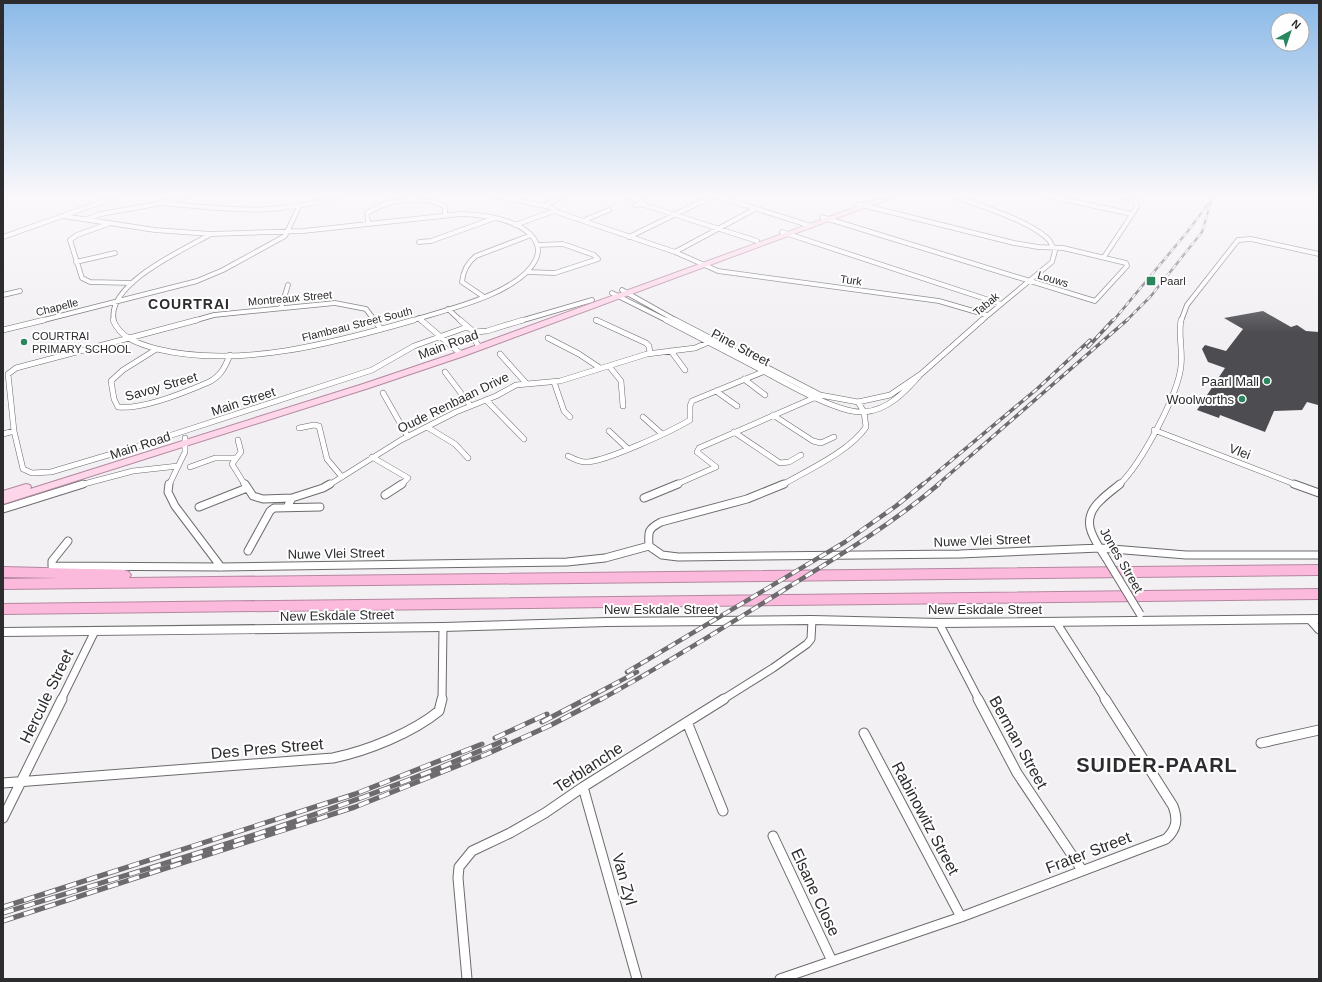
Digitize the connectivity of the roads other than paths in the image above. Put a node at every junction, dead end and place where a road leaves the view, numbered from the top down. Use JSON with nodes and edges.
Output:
{"nodes":[{"id":1,"x":71,"y":241,"type":"edge"},
{"id":2,"x":199,"y":241,"type":"edge"},
{"id":3,"x":277,"y":241,"type":"edge"},
{"id":4,"x":431,"y":241,"type":"edge"},
{"id":5,"x":516,"y":241,"type":"edge"},
{"id":6,"x":534,"y":241,"type":"edge"},
{"id":7,"x":645,"y":241,"type":"edge"},
{"id":8,"x":695,"y":241,"type":"edge"},
{"id":9,"x":757,"y":241,"type":"edge"},
{"id":10,"x":765,"y":241,"type":"edge"},
{"id":11,"x":809,"y":241,"type":"edge"},
{"id":12,"x":899,"y":241,"type":"edge"},
{"id":13,"x":1005,"y":241,"type":"edge"},
{"id":14,"x":1049,"y":241,"type":"edge"},
{"id":15,"x":1115,"y":241,"type":"edge"},
{"id":16,"x":1237,"y":241,"type":"edge"},
{"id":17,"x":1257,"y":241,"type":"edge"},
{"id":18,"x":419,"y":242,"type":"dead end"},
{"id":19,"x":537,"y":245,"type":"junction"},
{"id":20,"x":1054,"y":247,"type":"junction"},
{"id":21,"x":676,"y":251,"type":"junction"},
{"id":22,"x":115,"y":253,"type":"dead end"},
{"id":23,"x":1319,"y":254,"type":"edge"},
{"id":24,"x":1104,"y":257,"type":"junction"},
{"id":25,"x":76,"y":262,"type":"junction"},
{"id":26,"x":705,"y":264,"type":"junction"},
{"id":27,"x":527,"y":272,"type":"junction"},
{"id":28,"x":1028,"y":281,"type":"junction"},
{"id":29,"x":132,"y":283,"type":"junction"},
{"id":30,"x":288,"y":285,"type":"dead end"},
{"id":31,"x":20,"y":291,"type":"dead end"},
{"id":32,"x":620,"y":293,"type":"junction"},
{"id":33,"x":3,"y":295,"type":"edge"},
{"id":34,"x":484,"y":297,"type":"junction"},
{"id":35,"x":592,"y":300,"type":"junction"},
{"id":36,"x":116,"y":302,"type":"junction"},
{"id":37,"x":1001,"y":304,"type":"junction"},
{"id":38,"x":281,"y":308,"type":"junction"},
{"id":39,"x":448,"y":309,"type":"junction"},
{"id":40,"x":987,"y":315,"type":"junction"},
{"id":41,"x":419,"y":318,"type":"junction"},
{"id":42,"x":596,"y":320,"type":"dead end"},
{"id":43,"x":467,"y":327,"type":"junction"},
{"id":44,"x":381,"y":329,"type":"junction"},
{"id":45,"x":3,"y":330,"type":"edge"},
{"id":46,"x":474,"y":332,"type":"junction"},
{"id":47,"x":439,"y":336,"type":"junction"},
{"id":48,"x":127,"y":337,"type":"junction"},
{"id":49,"x":548,"y":338,"type":"dead end"},
{"id":50,"x":711,"y":340,"type":"junction"},
{"id":51,"x":477,"y":344,"type":"junction"},
{"id":52,"x":155,"y":350,"type":"junction"},
{"id":53,"x":671,"y":351,"type":"junction"},
{"id":54,"x":458,"y":352,"type":"junction"},
{"id":55,"x":650,"y":353,"type":"junction"},
{"id":56,"x":500,"y":354,"type":"dead end"},
{"id":57,"x":230,"y":355,"type":"junction"},
{"id":58,"x":609,"y":366,"type":"junction"},
{"id":59,"x":600,"y":368,"type":"junction"},
{"id":60,"x":770,"y":369,"type":"junction"},
{"id":61,"x":686,"y":370,"type":"dead end"},
{"id":62,"x":445,"y":372,"type":"dead end"},
{"id":63,"x":764,"y":372,"type":"junction"},
{"id":64,"x":921,"y":374,"type":"junction"},
{"id":65,"x":744,"y":379,"type":"junction"},
{"id":66,"x":554,"y":382,"type":"junction"},
{"id":67,"x":526,"y":383,"type":"junction"},
{"id":68,"x":716,"y":391,"type":"junction"},
{"id":69,"x":383,"y":393,"type":"dead end"},
{"id":70,"x":765,"y":395,"type":"dead end"},
{"id":71,"x":818,"y":396,"type":"junction"},
{"id":72,"x":486,"y":400,"type":"junction"},
{"id":73,"x":858,"y":402,"type":"junction"},
{"id":74,"x":470,"y":405,"type":"junction"},
{"id":75,"x":623,"y":406,"type":"dead end"},
{"id":76,"x":737,"y":406,"type":"dead end"},
{"id":77,"x":864,"y":412,"type":"junction"},
{"id":78,"x":773,"y":415,"type":"junction"},
{"id":79,"x":570,"y":417,"type":"dead end"},
{"id":80,"x":643,"y":417,"type":"dead end"},
{"id":81,"x":427,"y":427,"type":"junction"},
{"id":82,"x":299,"y":428,"type":"dead end"},
{"id":83,"x":1154,"y":430,"type":"junction"},
{"id":84,"x":14,"y":431,"type":"junction"},
{"id":85,"x":609,"y":431,"type":"dead end"},
{"id":86,"x":734,"y":432,"type":"junction"},
{"id":87,"x":3,"y":434,"type":"edge"},
{"id":88,"x":662,"y":434,"type":"junction"},
{"id":89,"x":408,"y":437,"type":"junction"},
{"id":90,"x":834,"y":437,"type":"dead end"},
{"id":91,"x":524,"y":439,"type":"dead end"},
{"id":92,"x":238,"y":440,"type":"dead end"},
{"id":93,"x":186,"y":441,"type":"junction"},
{"id":94,"x":627,"y":448,"type":"junction"},
{"id":95,"x":801,"y":455,"type":"dead end"},
{"id":96,"x":568,"y":456,"type":"dead end"},
{"id":97,"x":372,"y":457,"type":"junction"},
{"id":98,"x":236,"y":458,"type":"junction"},
{"id":99,"x":468,"y":458,"type":"dead end"},
{"id":100,"x":178,"y":466,"type":"junction"},
{"id":101,"x":190,"y":467,"type":"dead end"},
{"id":102,"x":342,"y":476,"type":"junction"},
{"id":103,"x":247,"y":488,"type":"junction"},
{"id":104,"x":1319,"y":493,"type":"edge"},
{"id":105,"x":3,"y":494,"type":"edge"},
{"id":106,"x":385,"y":496,"type":"dead end"},
{"id":107,"x":292,"y":498,"type":"junction"},
{"id":108,"x":644,"y":498,"type":"dead end"},
{"id":109,"x":3,"y":502,"type":"edge"},
{"id":110,"x":199,"y":507,"type":"dead end"},
{"id":111,"x":287,"y":507,"type":"junction"},
{"id":112,"x":320,"y":507,"type":"dead end"},
{"id":113,"x":3,"y":510,"type":"edge"},
{"id":114,"x":68,"y":541,"type":"dead end"},
{"id":115,"x":649,"y":546,"type":"junction"},
{"id":116,"x":1100,"y":548,"type":"junction"},
{"id":117,"x":248,"y":551,"type":"dead end"},
{"id":118,"x":1319,"y":554,"type":"edge"},
{"id":119,"x":221,"y":567,"type":"junction"},
{"id":120,"x":1319,"y":570,"type":"edge"},
{"id":121,"x":3,"y":572,"type":"edge"},
{"id":122,"x":388,"y":579,"type":"junction"},
{"id":123,"x":3,"y":584,"type":"edge"},
{"id":124,"x":1319,"y":594,"type":"edge"},
{"id":125,"x":3,"y":609,"type":"edge"},
{"id":126,"x":1143,"y":618,"type":"junction"},
{"id":127,"x":812,"y":620,"type":"junction"},
{"id":128,"x":1315,"y":620,"type":"edge"},
{"id":129,"x":1056,"y":622,"type":"junction"},
{"id":130,"x":939,"y":623,"type":"junction"},
{"id":131,"x":442,"y":627,"type":"junction"},
{"id":132,"x":1319,"y":630,"type":"edge"},
{"id":133,"x":95,"y":631,"type":"junction"},
{"id":134,"x":3,"y":632,"type":"edge"},
{"id":135,"x":687,"y":722,"type":"junction"},
{"id":136,"x":1319,"y":730,"type":"edge"},
{"id":137,"x":864,"y":734,"type":"dead end"},
{"id":138,"x":1261,"y":743,"type":"dead end"},
{"id":139,"x":20,"y":782,"type":"junction"},
{"id":140,"x":3,"y":784,"type":"edge"},
{"id":141,"x":583,"y":787,"type":"junction"},
{"id":142,"x":723,"y":811,"type":"dead end"},
{"id":143,"x":3,"y":818,"type":"edge"},
{"id":144,"x":773,"y":836,"type":"dead end"},
{"id":145,"x":1082,"y":870,"type":"junction"},
{"id":146,"x":961,"y":918,"type":"junction"},
{"id":147,"x":832,"y":961,"type":"junction"},
{"id":148,"x":467,"y":979,"type":"edge"},
{"id":149,"x":637,"y":979,"type":"edge"},
{"id":150,"x":780,"y":979,"type":"edge"}],
"edges":[{"from":1,"to":25,"type":"street"},
{"from":2,"to":29,"type":"street","name":"Flambeau Street South"},
{"from":3,"to":36,"type":"street","name":"Chapelle"},
{"from":4,"to":18,"type":"street"},
{"from":5,"to":34,"type":"street"},
{"from":6,"to":19,"type":"street"},
{"from":7,"to":21,"type":"street","name":"Turk"},
{"from":8,"to":21,"type":"street"},
{"from":9,"to":26,"type":"main road","name":"Main Road"},
{"from":10,"to":26,"type":"main road","name":"Main Road"},
{"from":11,"to":37,"type":"street"},
{"from":12,"to":28,"type":"street","name":"Louws"},
{"from":13,"to":20,"type":"street"},
{"from":14,"to":20,"type":"street"},
{"from":15,"to":24,"type":"street"},
{"from":16,"to":83,"type":"street","name":"Jones Street"},
{"from":17,"to":23,"type":"street","name":"Jones Street"},
{"from":19,"to":27,"type":"street"},
{"from":19,"to":27,"type":"street"},
{"from":20,"to":24,"type":"street"},
{"from":20,"to":28,"type":"street","name":"Tabak"},
{"from":21,"to":26,"type":"street","name":"Turk"},
{"from":22,"to":25,"type":"street"},
{"from":24,"to":28,"type":"street","name":"Louws"},
{"from":25,"to":29,"type":"street"},
{"from":26,"to":32,"type":"main road","name":"Main Road"},
{"from":26,"to":40,"type":"street","name":"Turk"},
{"from":27,"to":34,"type":"street"},
{"from":28,"to":37,"type":"street","name":"Tabak"},
{"from":29,"to":36,"type":"street","name":"Flambeau Street South"},
{"from":30,"to":38,"type":"street"},
{"from":31,"to":33,"type":"street"},
{"from":32,"to":35,"type":"main road","name":"Main Road"},
{"from":32,"to":50,"type":"street","name":"Pine Street"},
{"from":32,"to":50,"type":"street","name":"Pine Street"},
{"from":32,"to":51,"type":"main road","name":"Main Road"},
{"from":34,"to":39,"type":"street"},
{"from":35,"to":46,"type":"street","name":"Main Road"},
{"from":35,"to":51,"type":"main road","name":"Main Road"},
{"from":36,"to":45,"type":"street","name":"Chapelle"},
{"from":36,"to":48,"type":"street","name":"Flambeau Street South"},
{"from":37,"to":40,"type":"street","name":"Tabak"},
{"from":38,"to":44,"type":"street","name":"Montreaux Street"},
{"from":38,"to":48,"type":"street","name":"Montreaux Street"},
{"from":39,"to":41,"type":"street"},
{"from":39,"to":43,"type":"street"},
{"from":40,"to":64,"type":"street","name":"Tabak"},
{"from":41,"to":44,"type":"street","name":"Flambeau Street South"},
{"from":41,"to":47,"type":"street","name":"Flambeau Street South"},
{"from":42,"to":55,"type":"street"},
{"from":43,"to":46,"type":"street"},
{"from":43,"to":47,"type":"street","name":"Main Street"},
{"from":44,"to":57,"type":"street","name":"Flambeau Street South"},
{"from":46,"to":51,"type":"street"},
{"from":47,"to":54,"type":"street","name":"Flambeau Street South"},
{"from":47,"to":84,"type":"street","name":"Main Street"},
{"from":48,"to":52,"type":"street","name":"Flambeau Street South"},
{"from":48,"to":84,"type":"street","name":"Montreaux Street"},
{"from":49,"to":59,"type":"street"},
{"from":50,"to":53,"type":"street","name":"Oude Renbaan Drive"},
{"from":50,"to":60,"type":"street","name":"Pine Street"},
{"from":50,"to":63,"type":"street","name":"Pine Street"},
{"from":51,"to":54,"type":"main road","name":"Main Road"},
{"from":52,"to":57,"type":"street","name":"Flambeau Street South"},
{"from":52,"to":57,"type":"street","name":"Savoy Street"},
{"from":53,"to":55,"type":"street","name":"Oude Renbaan Drive"},
{"from":53,"to":61,"type":"street"},
{"from":54,"to":93,"type":"main road","name":"Main Road"},
{"from":55,"to":58,"type":"street","name":"Oude Renbaan Drive"},
{"from":56,"to":67,"type":"street"},
{"from":58,"to":59,"type":"street","name":"Oude Renbaan Drive"},
{"from":58,"to":75,"type":"street"},
{"from":59,"to":66,"type":"street","name":"Oude Renbaan Drive"},
{"from":60,"to":63,"type":"street"},
{"from":60,"to":71,"type":"street","name":"Pine Street"},
{"from":62,"to":74,"type":"street"},
{"from":63,"to":65,"type":"street"},
{"from":63,"to":71,"type":"street","name":"Pine Street"},
{"from":64,"to":73,"type":"street","name":"Tabak"},
{"from":64,"to":77,"type":"street","name":"Tabak"},
{"from":65,"to":68,"type":"street"},
{"from":65,"to":70,"type":"street"},
{"from":66,"to":67,"type":"street","name":"Oude Renbaan Drive"},
{"from":66,"to":79,"type":"street"},
{"from":67,"to":72,"type":"street","name":"Oude Renbaan Drive"},
{"from":68,"to":76,"type":"street"},
{"from":68,"to":88,"type":"street"},
{"from":69,"to":89,"type":"street"},
{"from":71,"to":73,"type":"street","name":"Pine Street"},
{"from":71,"to":77,"type":"street","name":"Pine Street"},
{"from":71,"to":78,"type":"street"},
{"from":72,"to":74,"type":"street","name":"Oude Renbaan Drive"},
{"from":72,"to":91,"type":"street"},
{"from":73,"to":77,"type":"street"},
{"from":74,"to":81,"type":"street","name":"Oude Renbaan Drive"},
{"from":77,"to":115,"type":"street"},
{"from":78,"to":86,"type":"street"},
{"from":78,"to":90,"type":"street"},
{"from":80,"to":88,"type":"street"},
{"from":81,"to":89,"type":"street","name":"Oude Renbaan Drive"},
{"from":81,"to":99,"type":"street"},
{"from":82,"to":102,"type":"street"},
{"from":83,"to":104,"type":"street","name":"Vlei"},
{"from":83,"to":116,"type":"street","name":"Jones Street"},
{"from":84,"to":87,"type":"street"},
{"from":85,"to":94,"type":"street"},
{"from":86,"to":95,"type":"street"},
{"from":86,"to":108,"type":"street"},
{"from":88,"to":94,"type":"street"},
{"from":89,"to":97,"type":"street","name":"Oude Renbaan Drive"},
{"from":92,"to":98,"type":"street"},
{"from":93,"to":100,"type":"street"},
{"from":93,"to":105,"type":"main road","name":"Main Road"},
{"from":93,"to":109,"type":"main road","name":"Main Road"},
{"from":94,"to":96,"type":"street"},
{"from":97,"to":102,"type":"street","name":"Oude Renbaan Drive"},
{"from":97,"to":106,"type":"street"},
{"from":98,"to":101,"type":"street"},
{"from":98,"to":103,"type":"street"},
{"from":100,"to":113,"type":"street"},
{"from":100,"to":119,"type":"street"},
{"from":102,"to":107,"type":"street","name":"Oude Renbaan Drive"},
{"from":103,"to":107,"type":"street","name":"Oude Renbaan Drive"},
{"from":103,"to":110,"type":"street"},
{"from":107,"to":111,"type":"street"},
{"from":111,"to":112,"type":"street"},
{"from":111,"to":117,"type":"street"},
{"from":114,"to":119,"type":"street","name":"Nuwe Vlei Street"},
{"from":115,"to":116,"type":"street","name":"Nuwe Vlei Street"},
{"from":115,"to":119,"type":"street","name":"Nuwe Vlei Street"},
{"from":116,"to":118,"type":"street","name":"Nuwe Vlei Street"},
{"from":116,"to":126,"type":"street","name":"Jones Street","bridge":true},
{"from":120,"to":122,"type":"highway"},
{"from":121,"to":122,"type":"highway"},
{"from":122,"to":123,"type":"highway"},
{"from":124,"to":125,"type":"highway"},
{"from":126,"to":128,"type":"street","name":"New Eskdale Street"},
{"from":126,"to":129,"type":"street","name":"New Eskdale Street"},
{"from":127,"to":130,"type":"street","name":"New Eskdale Street"},
{"from":127,"to":131,"type":"street","name":"New Eskdale Street"},
{"from":127,"to":135,"type":"street","name":"Terblanche"},
{"from":128,"to":132,"type":"street"},
{"from":129,"to":130,"type":"street","name":"New Eskdale Street"},
{"from":129,"to":145,"type":"street","name":"Frater Street"},
{"from":130,"to":145,"type":"street","name":"Berman Street"},
{"from":131,"to":133,"type":"street","name":"New Eskdale Street"},
{"from":131,"to":139,"type":"street","name":"Des Pres Street"},
{"from":133,"to":134,"type":"street","name":"New Eskdale Street"},
{"from":133,"to":139,"type":"street","name":"Hercule Street"},
{"from":135,"to":141,"type":"street","name":"Terblanche"},
{"from":135,"to":142,"type":"street"},
{"from":136,"to":138,"type":"street"},
{"from":137,"to":146,"type":"street","name":"Rabinowitz Street"},
{"from":139,"to":140,"type":"street","name":"Des Pres Street"},
{"from":139,"to":143,"type":"street","name":"Hercule Street"},
{"from":141,"to":148,"type":"street","name":"Terblanche"},
{"from":141,"to":149,"type":"street","name":"Van Zyl"},
{"from":144,"to":147,"type":"street","name":"Elsane Close"},
{"from":145,"to":146,"type":"street","name":"Frater Street"},
{"from":146,"to":147,"type":"street","name":"Frater Street"},
{"from":147,"to":150,"type":"street","name":"Frater Street"}]}
